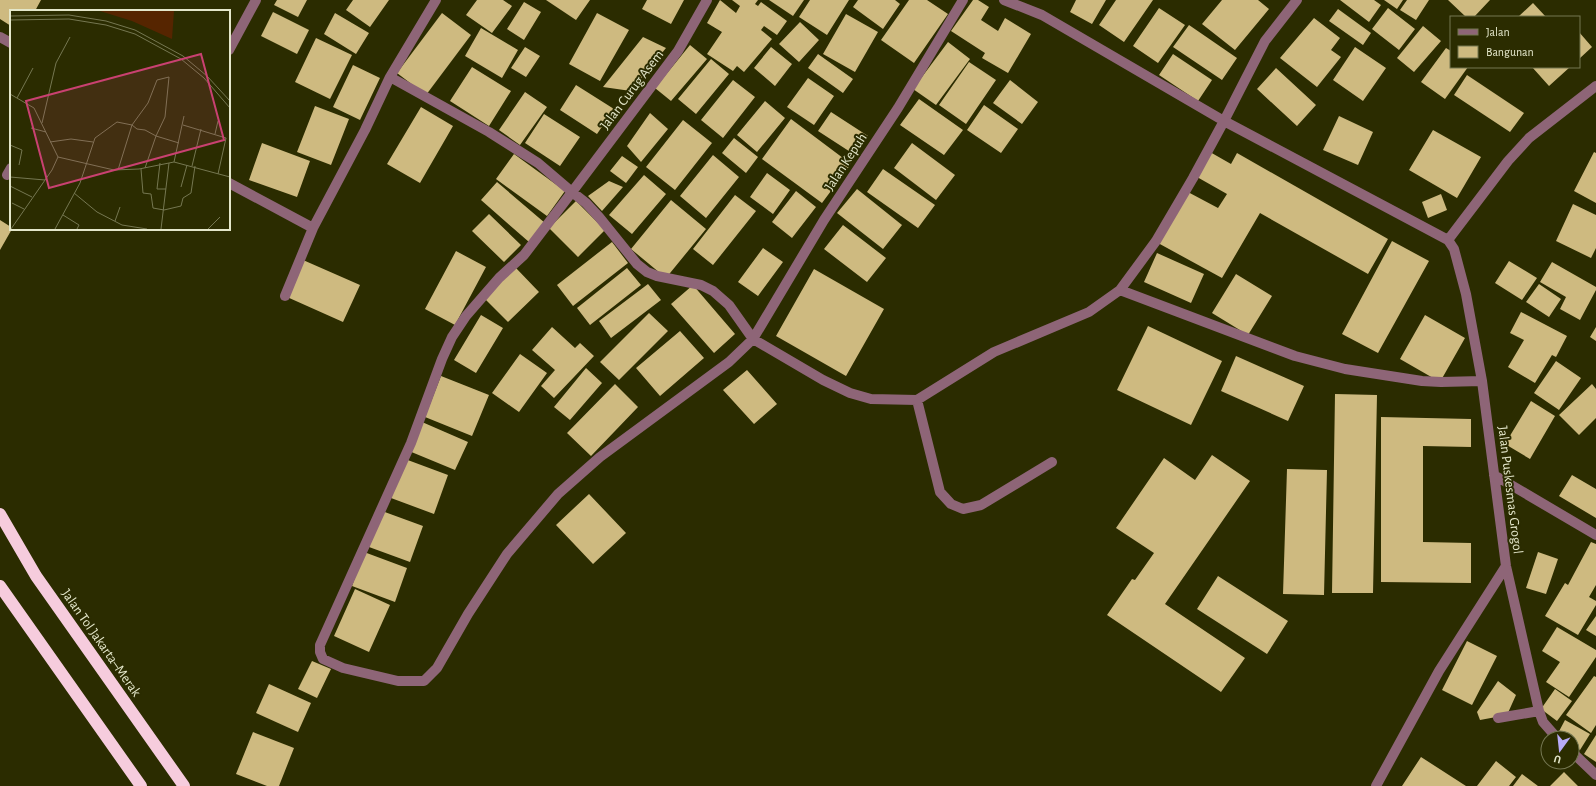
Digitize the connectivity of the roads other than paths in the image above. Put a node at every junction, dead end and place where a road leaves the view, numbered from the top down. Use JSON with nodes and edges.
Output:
{"nodes":[{"id":1,"x":256,"y":0,"type":"edge"},
{"id":2,"x":436,"y":0,"type":"edge"},
{"id":3,"x":707,"y":0,"type":"edge"},
{"id":4,"x":963,"y":0,"type":"edge"},
{"id":5,"x":1004,"y":0,"type":"edge"},
{"id":6,"x":1297,"y":0,"type":"edge"},
{"id":7,"x":0,"y":37,"type":"edge"},
{"id":8,"x":10,"y":42,"type":"edge"},
{"id":9,"x":230,"y":48,"type":"edge"},
{"id":10,"x":390,"y":77,"type":"junction"},
{"id":11,"x":1596,"y":86,"type":"edge"},
{"id":12,"x":1224,"y":121,"type":"junction"},
{"id":13,"x":230,"y":184,"type":"edge"},
{"id":14,"x":572,"y":192,"type":"junction"},
{"id":15,"x":313,"y":228,"type":"junction"},
{"id":16,"x":1448,"y":240,"type":"junction"},
{"id":17,"x":1120,"y":290,"type":"junction"},
{"id":18,"x":285,"y":296,"type":"dead end"},
{"id":19,"x":753,"y":339,"type":"junction"},
{"id":20,"x":1482,"y":381,"type":"junction"},
{"id":21,"x":917,"y":400,"type":"junction"},
{"id":22,"x":1052,"y":462,"type":"dead end"},
{"id":23,"x":1494,"y":475,"type":"junction"},
{"id":24,"x":0,"y":514,"type":"edge"},
{"id":25,"x":1596,"y":535,"type":"edge"},
{"id":26,"x":1506,"y":566,"type":"junction"},
{"id":27,"x":0,"y":586,"type":"edge"},
{"id":28,"x":1538,"y":711,"type":"junction"},
{"id":29,"x":1498,"y":718,"type":"dead end"},
{"id":30,"x":1550,"y":730,"type":"edge"},
{"id":31,"x":1580,"y":760,"type":"edge"},
{"id":32,"x":1596,"y":775,"type":"edge"},
{"id":33,"x":141,"y":786,"type":"edge"},
{"id":34,"x":184,"y":786,"type":"edge"},
{"id":35,"x":1376,"y":786,"type":"edge"}],
"edges":[{"from":1,"to":9,"type":"street"},
{"from":2,"to":10,"type":"street"},
{"from":3,"to":14,"type":"street","name":"Jalan Curug Asem"},
{"from":4,"to":19,"type":"street","name":"Jalan Kepuh"},
{"from":5,"to":12,"type":"street"},
{"from":6,"to":12,"type":"street"},
{"from":7,"to":8,"type":"street"},
{"from":10,"to":14,"type":"street"},
{"from":10,"to":15,"type":"street"},
{"from":11,"to":16,"type":"street"},
{"from":12,"to":16,"type":"street"},
{"from":12,"to":17,"type":"street"},
{"from":13,"to":15,"type":"street"},
{"from":14,"to":19,"type":"street"},
{"from":14,"to":19,"type":"street","name":"Jalan Curug Asem"},
{"from":15,"to":18,"type":"street"},
{"from":16,"to":20,"type":"street","name":"Jalan Puskesmas Grogol"},
{"from":17,"to":20,"type":"street"},
{"from":17,"to":21,"type":"street"},
{"from":19,"to":21,"type":"street"},
{"from":20,"to":23,"type":"street","name":"Jalan Puskesmas Grogol"},
{"from":21,"to":22,"type":"street"},
{"from":23,"to":25,"type":"street"},
{"from":23,"to":26,"type":"street","name":"Jalan Puskesmas Grogol"},
{"from":24,"to":34,"type":"highway","name":"Jalan Tol Jakarta–Merak"},
{"from":26,"to":28,"type":"street","name":"Jalan Puskesmas Grogol"},
{"from":26,"to":35,"type":"street"},
{"from":27,"to":33,"type":"highway"},
{"from":28,"to":29,"type":"street"},
{"from":28,"to":30,"type":"street","name":"Jalan Puskesmas Grogol"},
{"from":31,"to":32,"type":"street"}]}
